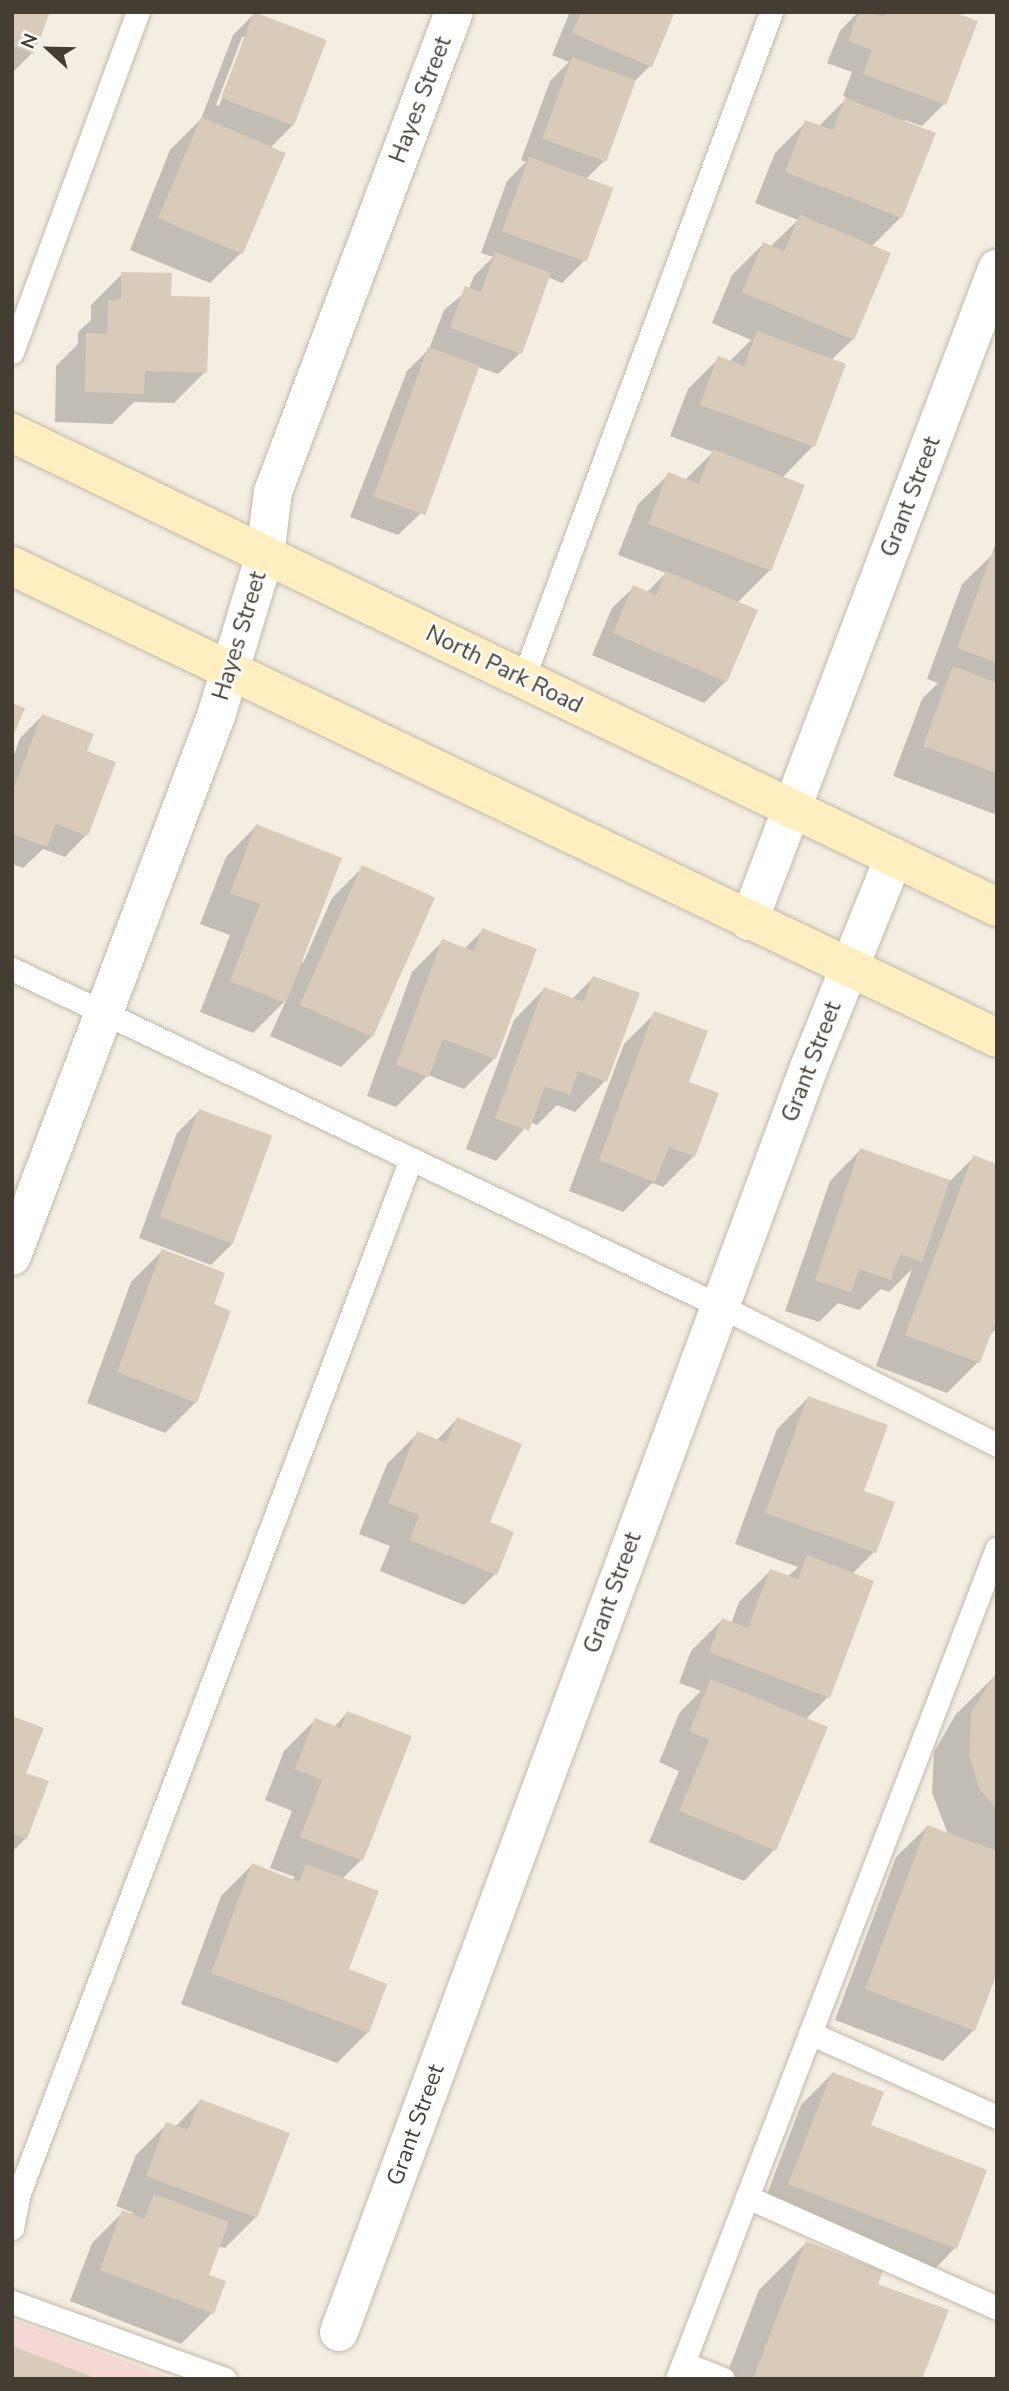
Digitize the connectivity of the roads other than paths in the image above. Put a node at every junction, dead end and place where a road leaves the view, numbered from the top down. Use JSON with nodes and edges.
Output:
{"nodes":[{"id":1,"x":138,"y":12,"type":"edge"},
{"id":2,"x":454,"y":12,"type":"edge"},
{"id":3,"x":771,"y":12,"type":"edge"},
{"id":4,"x":997,"y":269,"type":"edge"},
{"id":5,"x":12,"y":352,"type":"edge"},
{"id":6,"x":12,"y":433,"type":"edge"},
{"id":7,"x":265,"y":555,"type":"junction"},
{"id":8,"x":12,"y":566,"type":"edge"},
{"id":9,"x":228,"y":669,"type":"junction"},
{"id":10,"x":523,"y":679,"type":"junction"},
{"id":11,"x":793,"y":808,"type":"junction"},
{"id":12,"x":894,"y":857,"type":"junction"},
{"id":13,"x":997,"y":907,"type":"edge"},
{"id":14,"x":749,"y":921,"type":"junction"},
{"id":15,"x":849,"y":967,"type":"junction"},
{"id":16,"x":12,"y":968,"type":"edge"},
{"id":17,"x":104,"y":1012,"type":"junction"},
{"id":18,"x":997,"y":1038,"type":"edge"},
{"id":19,"x":411,"y":1159,"type":"junction"},
{"id":20,"x":12,"y":1256,"type":"edge"},
{"id":21,"x":720,"y":1306,"type":"junction"},
{"id":22,"x":997,"y":1445,"type":"edge"},
{"id":23,"x":997,"y":1548,"type":"edge"},
{"id":24,"x":810,"y":2033,"type":"junction"},
{"id":25,"x":997,"y":2117,"type":"edge"},
{"id":26,"x":747,"y":2197,"type":"junction"},
{"id":27,"x":12,"y":2228,"type":"edge"},
{"id":28,"x":12,"y":2302,"type":"edge"},
{"id":29,"x":997,"y":2308,"type":"edge"},
{"id":30,"x":339,"y":2332,"type":"dead end"},
{"id":31,"x":680,"y":2371,"type":"edge"},
{"id":32,"x":225,"y":2379,"type":"edge"},
{"id":33,"x":723,"y":2379,"type":"edge"}],
"edges":[{"from":1,"to":5,"type":"lane"},
{"from":2,"to":7,"type":"street","name":"Hayes Street"},
{"from":3,"to":10,"type":"lane"},
{"from":4,"to":11,"type":"street","name":"Grant Street"},
{"from":6,"to":7,"type":"street","name":"North Park Road"},
{"from":7,"to":9,"type":"street","name":"Hayes Street"},
{"from":7,"to":10,"type":"street","name":"North Park Road"},
{"from":8,"to":9,"type":"street"},
{"from":9,"to":14,"type":"street"},
{"from":9,"to":17,"type":"street","name":"Hayes Street"},
{"from":10,"to":11,"type":"street","name":"North Park Road"},
{"from":11,"to":12,"type":"street","name":"North Park Road"},
{"from":11,"to":14,"type":"street","name":"Grant Street"},
{"from":12,"to":13,"type":"street","name":"North Park Road"},
{"from":12,"to":15,"type":"street","name":"Grant Street"},
{"from":14,"to":15,"type":"street"},
{"from":15,"to":18,"type":"street"},
{"from":15,"to":21,"type":"street","name":"Grant Street"},
{"from":16,"to":17,"type":"lane"},
{"from":17,"to":19,"type":"lane"},
{"from":17,"to":20,"type":"street","name":"Hayes Street"},
{"from":19,"to":21,"type":"lane"},
{"from":19,"to":27,"type":"lane"},
{"from":21,"to":22,"type":"lane"},
{"from":21,"to":30,"type":"street","name":"Grant Street"},
{"from":23,"to":24,"type":"lane"},
{"from":24,"to":25,"type":"lane"},
{"from":24,"to":26,"type":"lane"},
{"from":26,"to":29,"type":"lane"},
{"from":26,"to":31,"type":"lane"},
{"from":28,"to":32,"type":"lane"},
{"from":31,"to":33,"type":"lane"}]}
